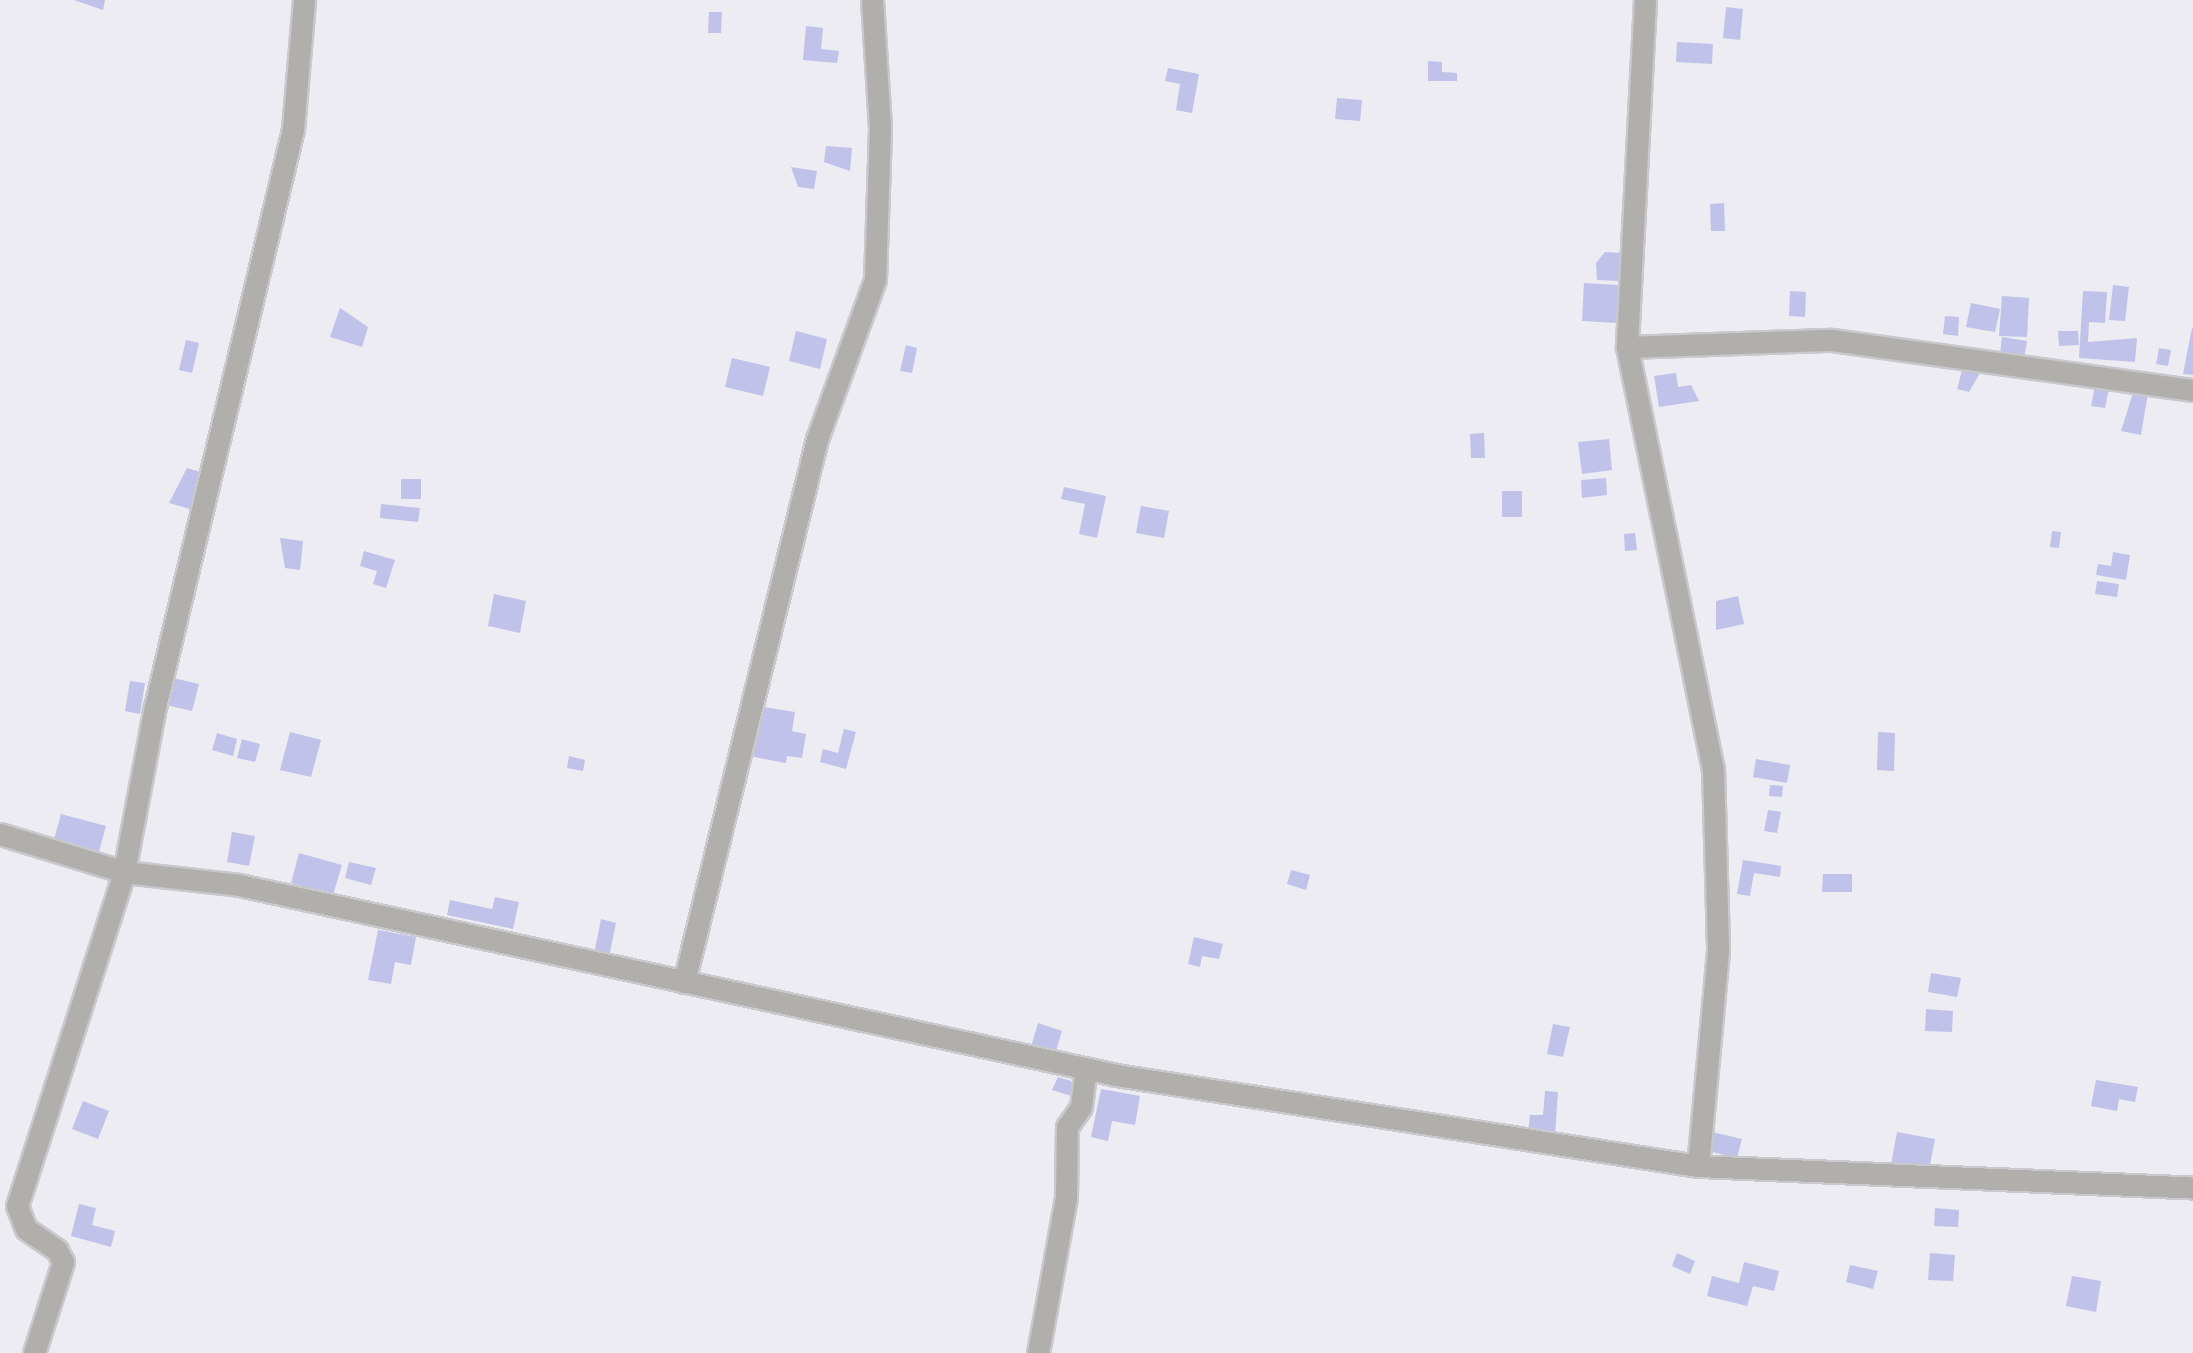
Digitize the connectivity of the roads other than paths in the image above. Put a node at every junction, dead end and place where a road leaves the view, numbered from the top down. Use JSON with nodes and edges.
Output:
{"nodes":[{"id":1,"x":304,"y":0,"type":"edge"},
{"id":2,"x":872,"y":0,"type":"edge"},
{"id":3,"x":1645,"y":0,"type":"edge"},
{"id":4,"x":1627,"y":347,"type":"junction"},
{"id":5,"x":2193,"y":390,"type":"edge"},
{"id":6,"x":0,"y":834,"type":"edge"},
{"id":7,"x":124,"y":872,"type":"junction"},
{"id":8,"x":684,"y":982,"type":"junction"},
{"id":9,"x":1086,"y":1068,"type":"junction"},
{"id":10,"x":1698,"y":1166,"type":"junction"},
{"id":11,"x":2193,"y":1188,"type":"edge"},
{"id":12,"x":34,"y":1353,"type":"edge"},
{"id":13,"x":1038,"y":1353,"type":"edge"}],
"edges":[{"from":1,"to":7,"type":"street"},
{"from":2,"to":8,"type":"street"},
{"from":3,"to":4,"type":"street"},
{"from":4,"to":5,"type":"street"},
{"from":4,"to":10,"type":"street"},
{"from":6,"to":7,"type":"street"},
{"from":7,"to":8,"type":"street"},
{"from":7,"to":12,"type":"street"},
{"from":8,"to":9,"type":"street"},
{"from":9,"to":10,"type":"street"},
{"from":9,"to":13,"type":"street"},
{"from":10,"to":11,"type":"street"}]}
